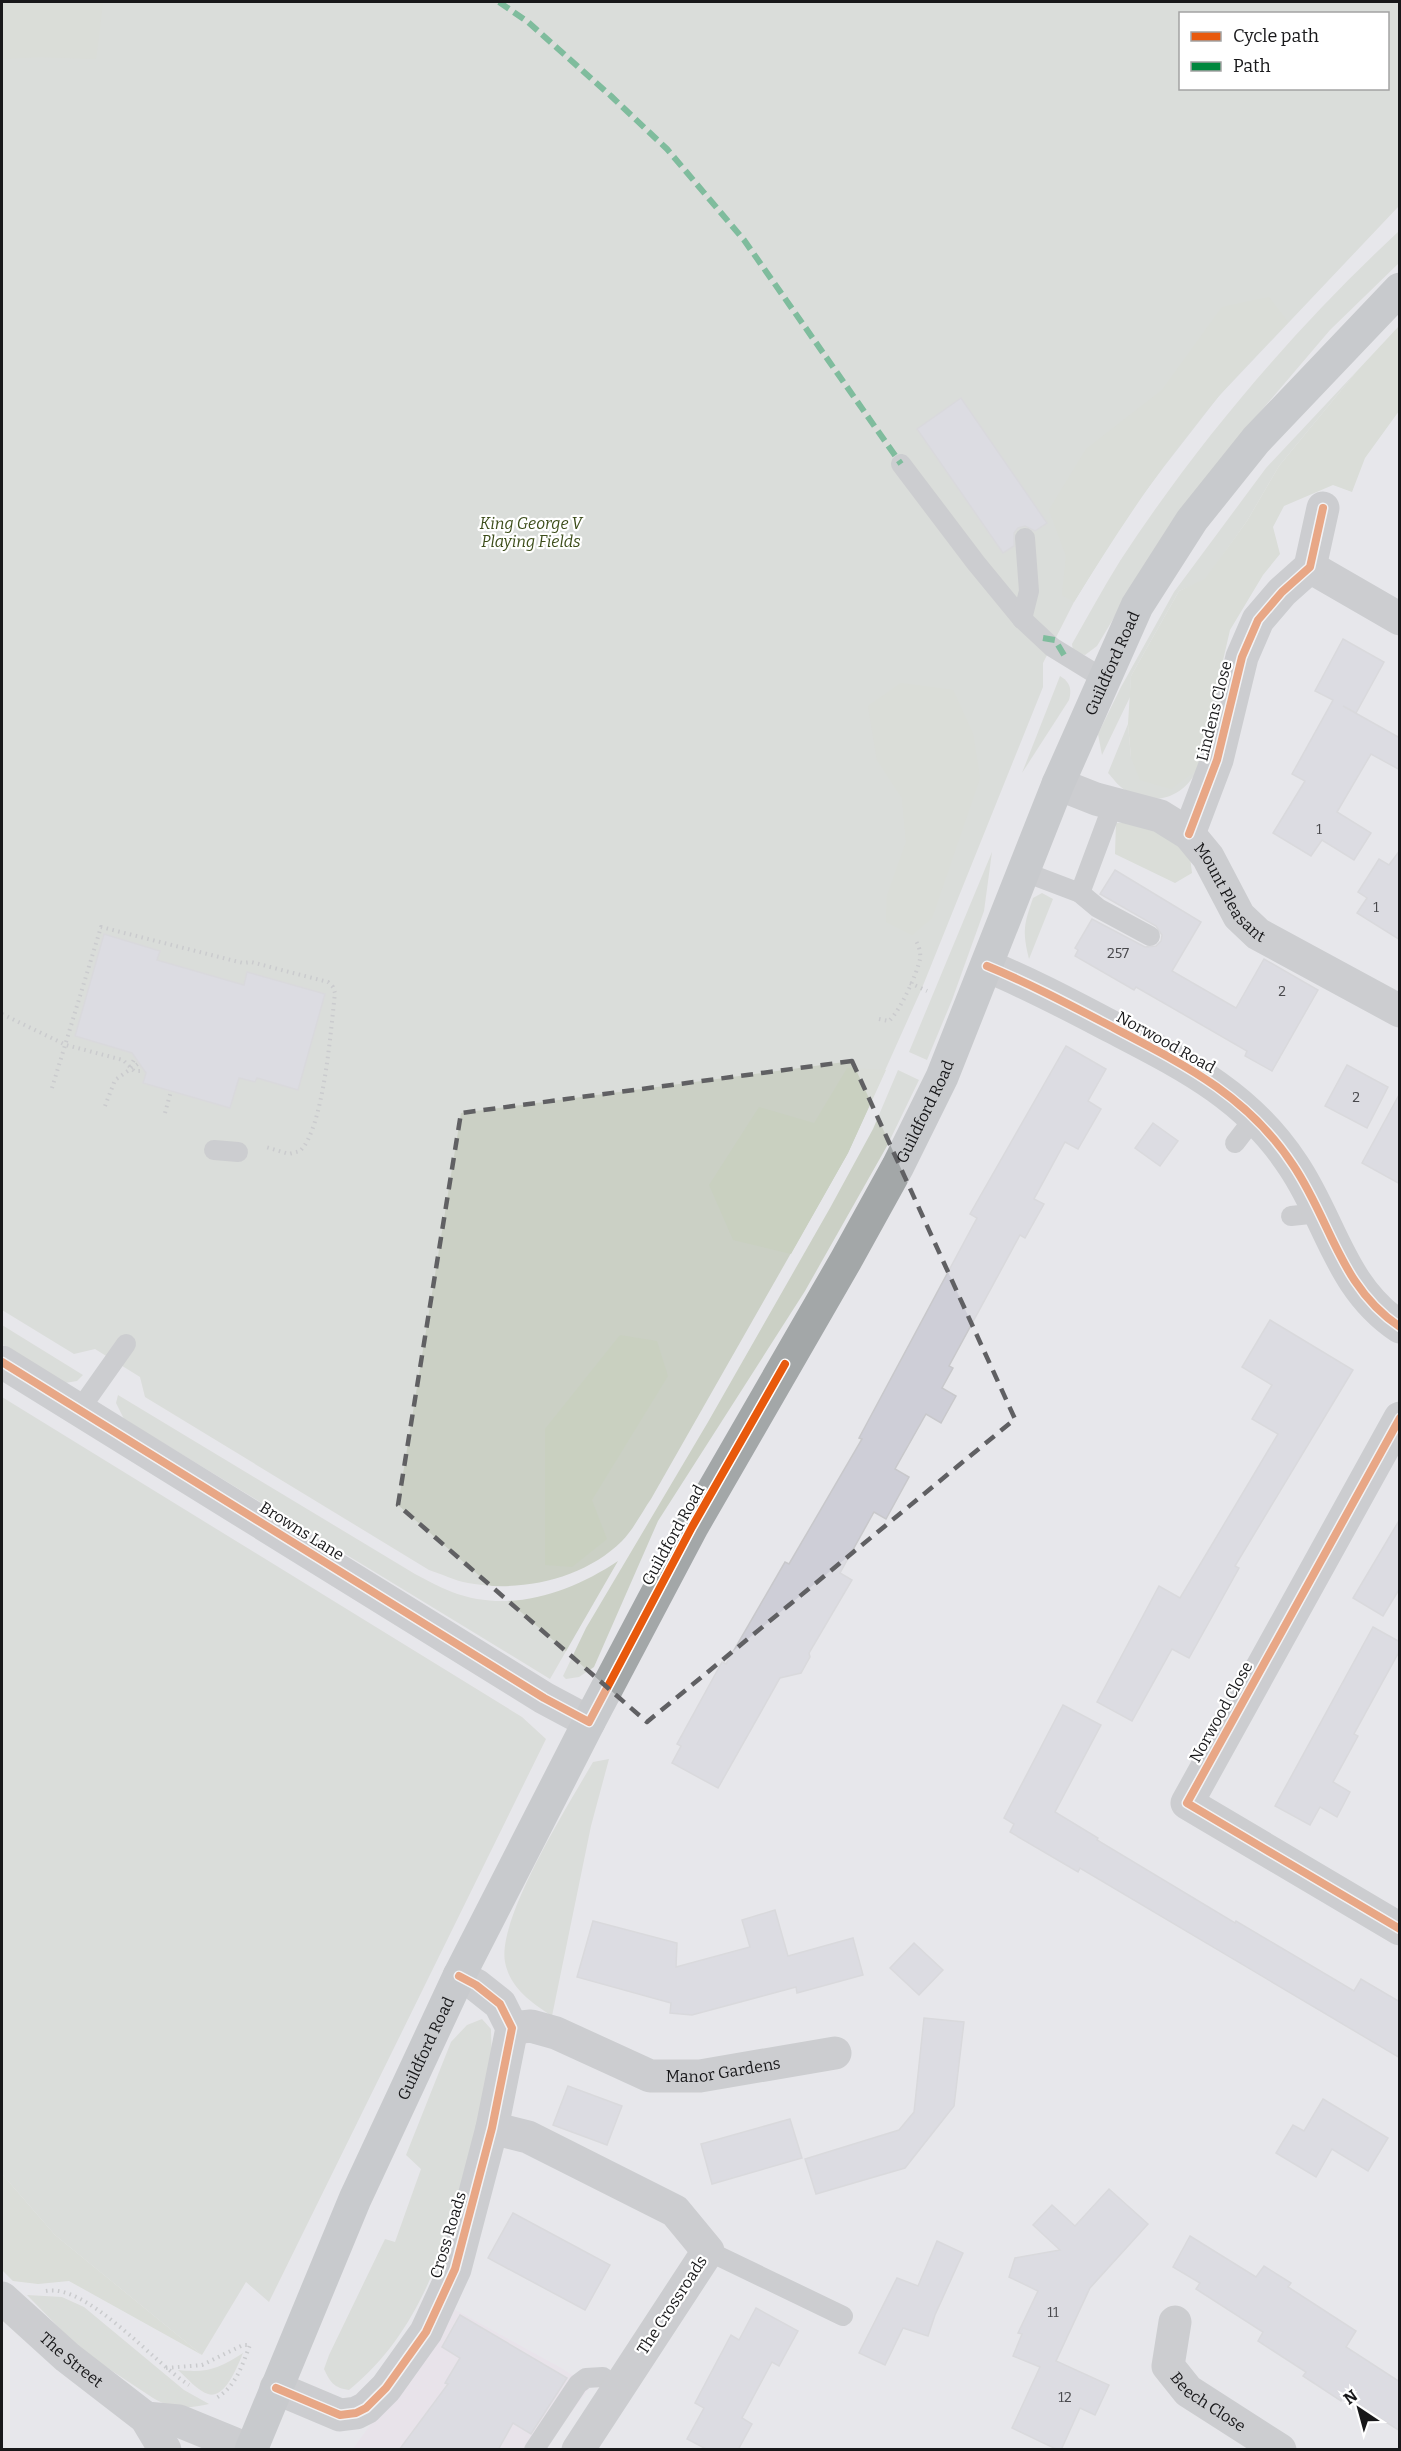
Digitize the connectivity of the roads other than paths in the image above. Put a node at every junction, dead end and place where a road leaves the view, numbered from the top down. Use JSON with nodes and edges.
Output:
{"nodes":[{"id":1,"x":1400,"y":289,"type":"edge"},
{"id":2,"x":901,"y":464,"type":"dead end"},
{"id":3,"x":1323,"y":508,"type":"dead end"},
{"id":4,"x":1025,"y":538,"type":"dead end"},
{"id":5,"x":1310,"y":567,"type":"junction"},
{"id":6,"x":1022,"y":619,"type":"junction"},
{"id":7,"x":1400,"y":619,"type":"edge"},
{"id":8,"x":1104,"y":679,"type":"junction"},
{"id":9,"x":1058,"y":784,"type":"junction"},
{"id":10,"x":1114,"y":802,"type":"junction"},
{"id":11,"x":1189,"y":834,"type":"junction"},
{"id":12,"x":1022,"y":871,"type":"junction"},
{"id":13,"x":1080,"y":893,"type":"junction"},
{"id":14,"x":1150,"y":936,"type":"dead end"},
{"id":15,"x":987,"y":966,"type":"junction"},
{"id":16,"x":1400,"y":1011,"type":"edge"},
{"id":17,"x":1255,"y":1117,"type":"junction"},
{"id":18,"x":1235,"y":1143,"type":"dead end"},
{"id":19,"x":214,"y":1150,"type":"dead end"},
{"id":20,"x":238,"y":1152,"type":"dead end"},
{"id":21,"x":1400,"y":1327,"type":"edge"},
{"id":22,"x":126,"y":1344,"type":"dead end"},
{"id":23,"x":2,"y":1362,"type":"edge"},
{"id":24,"x":80,"y":1409,"type":"junction"},
{"id":25,"x":1400,"y":1418,"type":"edge"},
{"id":26,"x":589,"y":1722,"type":"junction"},
{"id":27,"x":1400,"y":1929,"type":"edge"},
{"id":28,"x":459,"y":1976,"type":"junction"},
{"id":29,"x":512,"y":2028,"type":"junction"},
{"id":30,"x":835,"y":2053,"type":"dead end"},
{"id":31,"x":492,"y":2128,"type":"junction"},
{"id":32,"x":708,"y":2251,"type":"junction"},
{"id":33,"x":3,"y":2299,"type":"edge"},
{"id":34,"x":843,"y":2316,"type":"dead end"},
{"id":35,"x":1175,"y":2322,"type":"dead end"},
{"id":36,"x":276,"y":2388,"type":"junction"},
{"id":37,"x":618,"y":2389,"type":"junction"},
{"id":38,"x":146,"y":2418,"type":"junction"},
{"id":39,"x":1263,"y":2446,"type":"edge"},
{"id":40,"x":165,"y":2450,"type":"edge"},
{"id":41,"x":250,"y":2450,"type":"edge"},
{"id":42,"x":534,"y":2450,"type":"edge"},
{"id":43,"x":578,"y":2450,"type":"edge"}],
"edges":[{"from":1,"to":8,"type":"main road","name":"Guildford Road"},
{"from":2,"to":6,"type":"lane"},
{"from":3,"to":5,"type":"street"},
{"from":4,"to":6,"type":"lane"},
{"from":5,"to":7,"type":"street"},
{"from":5,"to":11,"type":"street","name":"Lindens Close"},
{"from":6,"to":8,"type":"lane"},
{"from":8,"to":9,"type":"main road","name":"Guildford Road"},
{"from":9,"to":10,"type":"street","name":"Mount Pleasant"},
{"from":9,"to":12,"type":"main road","name":"Guildford Road"},
{"from":10,"to":11,"type":"street","name":"Mount Pleasant"},
{"from":10,"to":13,"type":"lane"},
{"from":11,"to":16,"type":"street","name":"Mount Pleasant"},
{"from":12,"to":13,"type":"lane"},
{"from":12,"to":15,"type":"main road","name":"Guildford Road"},
{"from":13,"to":14,"type":"lane"},
{"from":15,"to":17,"type":"street","name":"Norwood Road"},
{"from":15,"to":26,"type":"main road","name":"Guildford Road"},
{"from":17,"to":18,"type":"lane"},
{"from":17,"to":21,"type":"street","name":"Norwood Road"},
{"from":19,"to":20,"type":"lane"},
{"from":22,"to":24,"type":"lane"},
{"from":23,"to":24,"type":"street","name":"Browns Lane"},
{"from":24,"to":26,"type":"street","name":"Browns Lane"},
{"from":25,"to":27,"type":"street","name":"Norwood Close"},
{"from":26,"to":28,"type":"main road","name":"Guildford Road"},
{"from":28,"to":29,"type":"street"},
{"from":28,"to":36,"type":"main road","name":"Guildford Road"},
{"from":29,"to":30,"type":"street","name":"Manor Gardens"},
{"from":29,"to":31,"type":"street","name":"Cross Roads"},
{"from":31,"to":32,"type":"street","name":"The Crossroads"},
{"from":31,"to":36,"type":"street","name":"Cross Roads"},
{"from":32,"to":34,"type":"lane"},
{"from":32,"to":37,"type":"street","name":"The Crossroads"},
{"from":33,"to":38,"type":"street","name":"The Street"},
{"from":35,"to":39,"type":"street","name":"Beech Close"},
{"from":36,"to":41,"type":"main road","name":"Guildford Road"},
{"from":37,"to":42,"type":"lane"},
{"from":37,"to":43,"type":"street","name":"The Crossroads"},
{"from":38,"to":40,"type":"street","name":"The Street"},
{"from":38,"to":41,"type":"street"}]}
